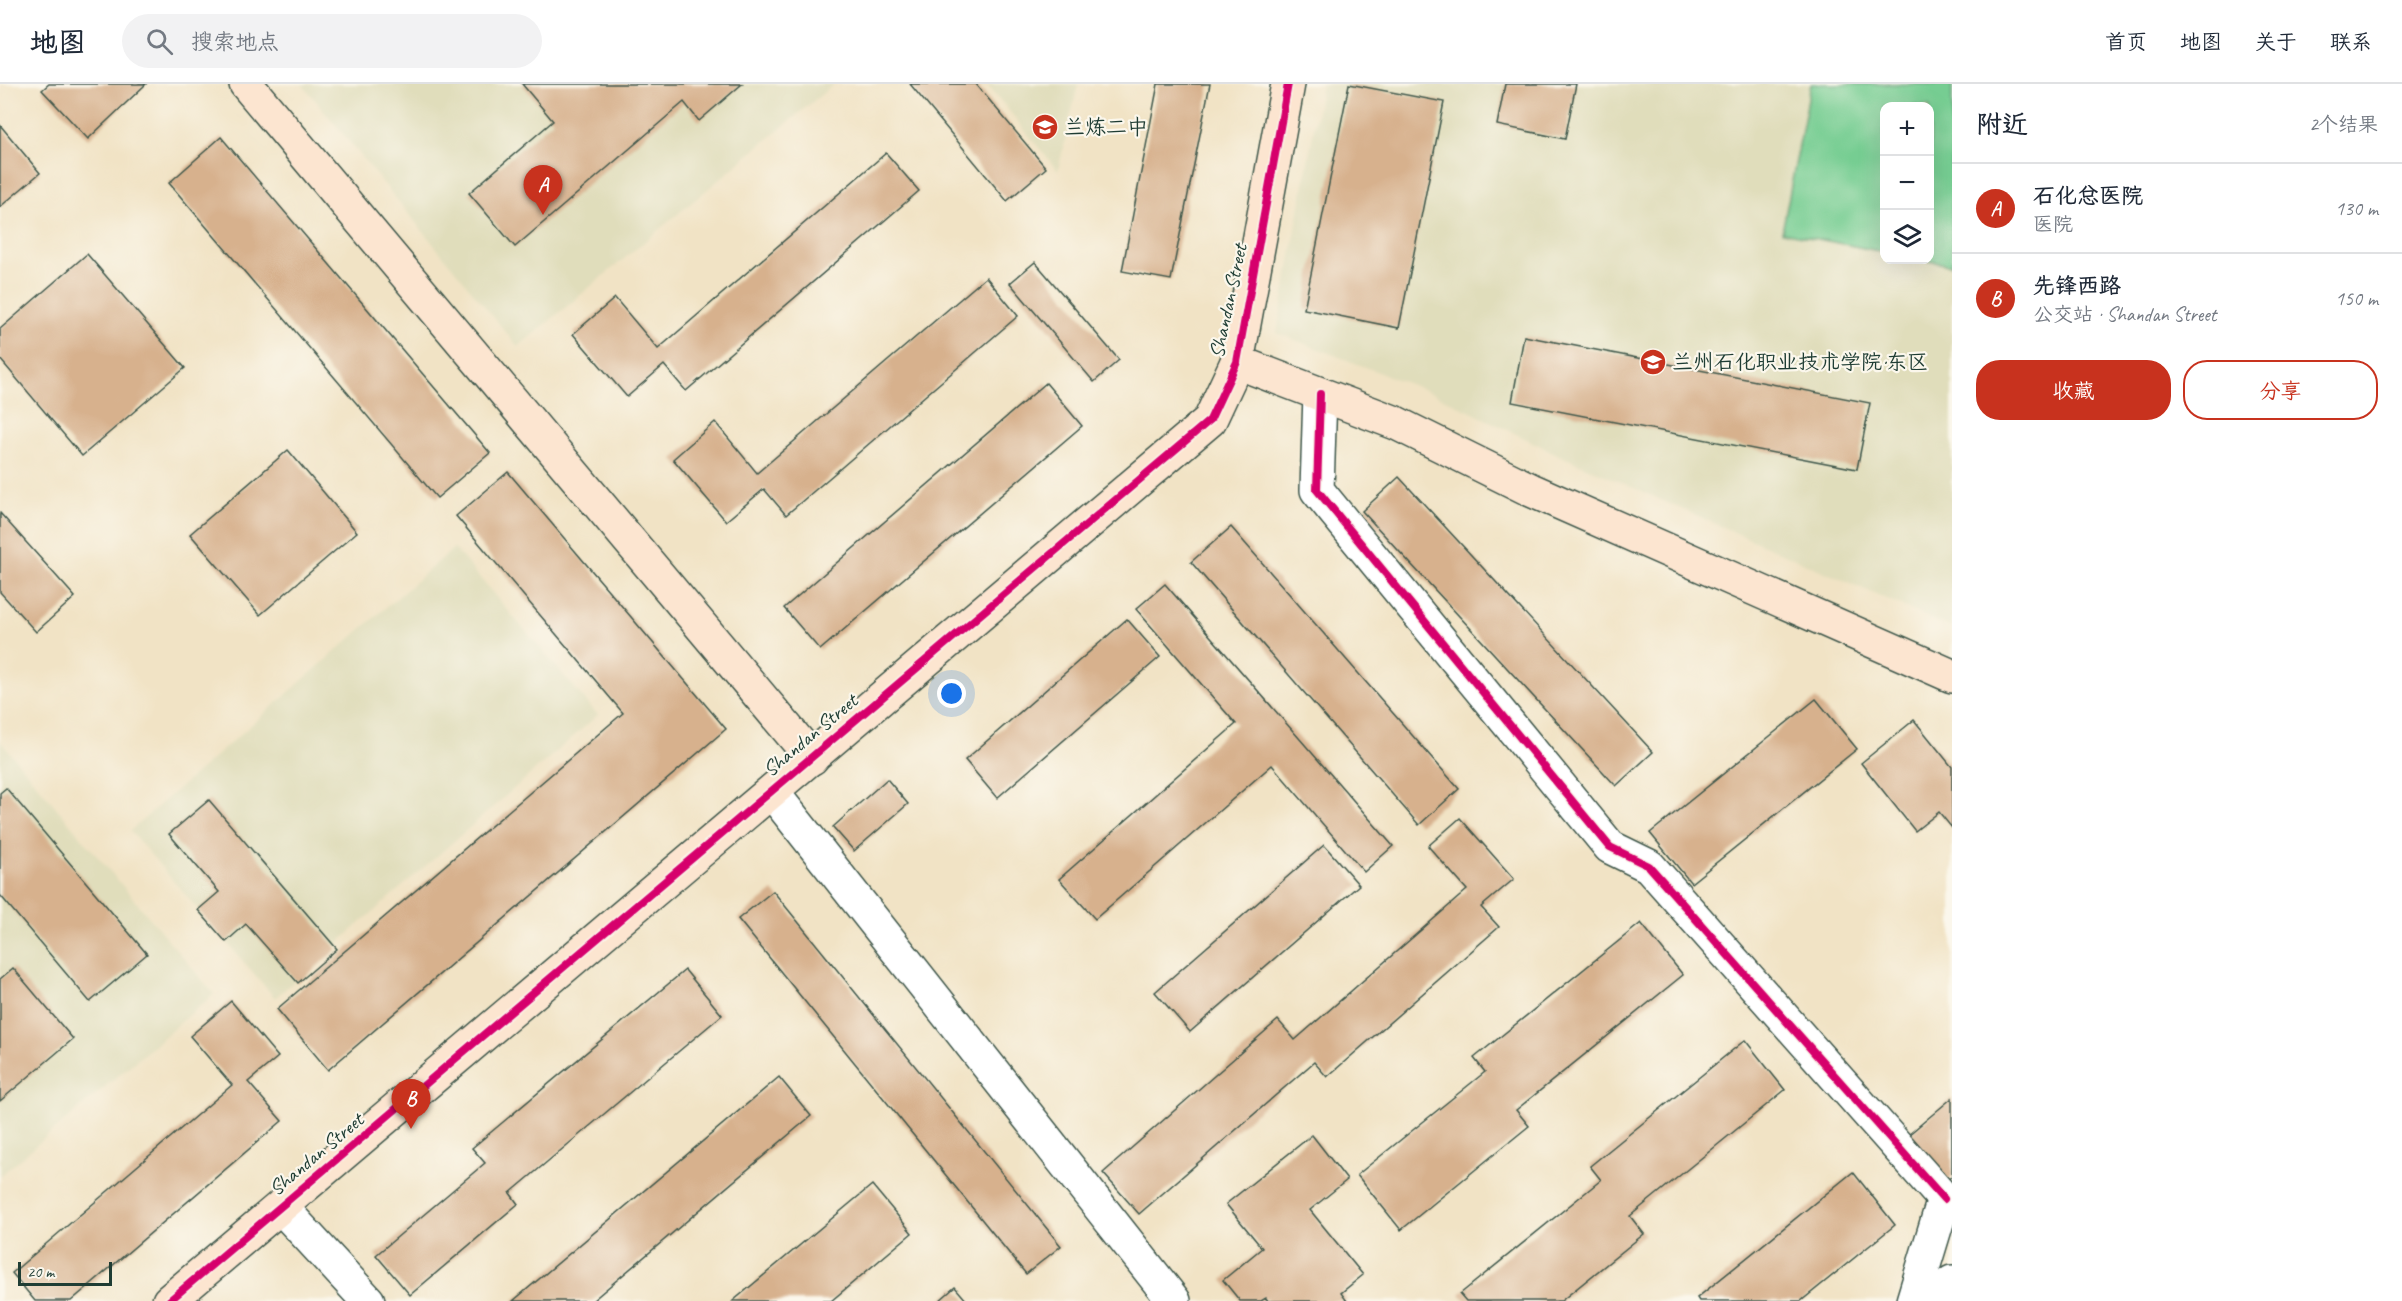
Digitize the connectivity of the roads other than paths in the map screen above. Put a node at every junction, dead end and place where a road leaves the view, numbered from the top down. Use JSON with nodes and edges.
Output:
{"nodes":[{"id":1,"x":246,"y":84,"type":"edge"},
{"id":2,"x":1288,"y":84,"type":"edge"},
{"id":3,"x":1237,"y":362,"type":"junction"},
{"id":4,"x":1320,"y":394,"type":"junction"},
{"id":5,"x":1952,"y":676,"type":"edge"},
{"id":6,"x":812,"y":758,"type":"junction"},
{"id":7,"x":772,"y":792,"type":"junction"},
{"id":8,"x":1948,"y":1198,"type":"edge"},
{"id":9,"x":280,"y":1207,"type":"junction"},
{"id":10,"x":1952,"y":1282,"type":"edge"},
{"id":11,"x":169,"y":1301,"type":"edge"},
{"id":12,"x":368,"y":1301,"type":"edge"},
{"id":13,"x":1174,"y":1301,"type":"edge"},
{"id":14,"x":1913,"y":1301,"type":"edge"},
{"id":15,"x":1931,"y":1301,"type":"edge"}],
"edges":[{"from":1,"to":6,"type":"street"},
{"from":2,"to":3,"type":"street","name":"Shandan Street"},
{"from":3,"to":4,"type":"street"},
{"from":3,"to":6,"type":"street","name":"Shandan Street"},
{"from":4,"to":5,"type":"street"},
{"from":4,"to":8,"type":"street"},
{"from":6,"to":7,"type":"street","name":"Shandan Street"},
{"from":7,"to":9,"type":"street","name":"Shandan Street"},
{"from":7,"to":13,"type":"street"},
{"from":8,"to":14,"type":"street"},
{"from":9,"to":11,"type":"street","name":"Shandan Street"},
{"from":9,"to":12,"type":"street"},
{"from":10,"to":15,"type":"street"}]}
